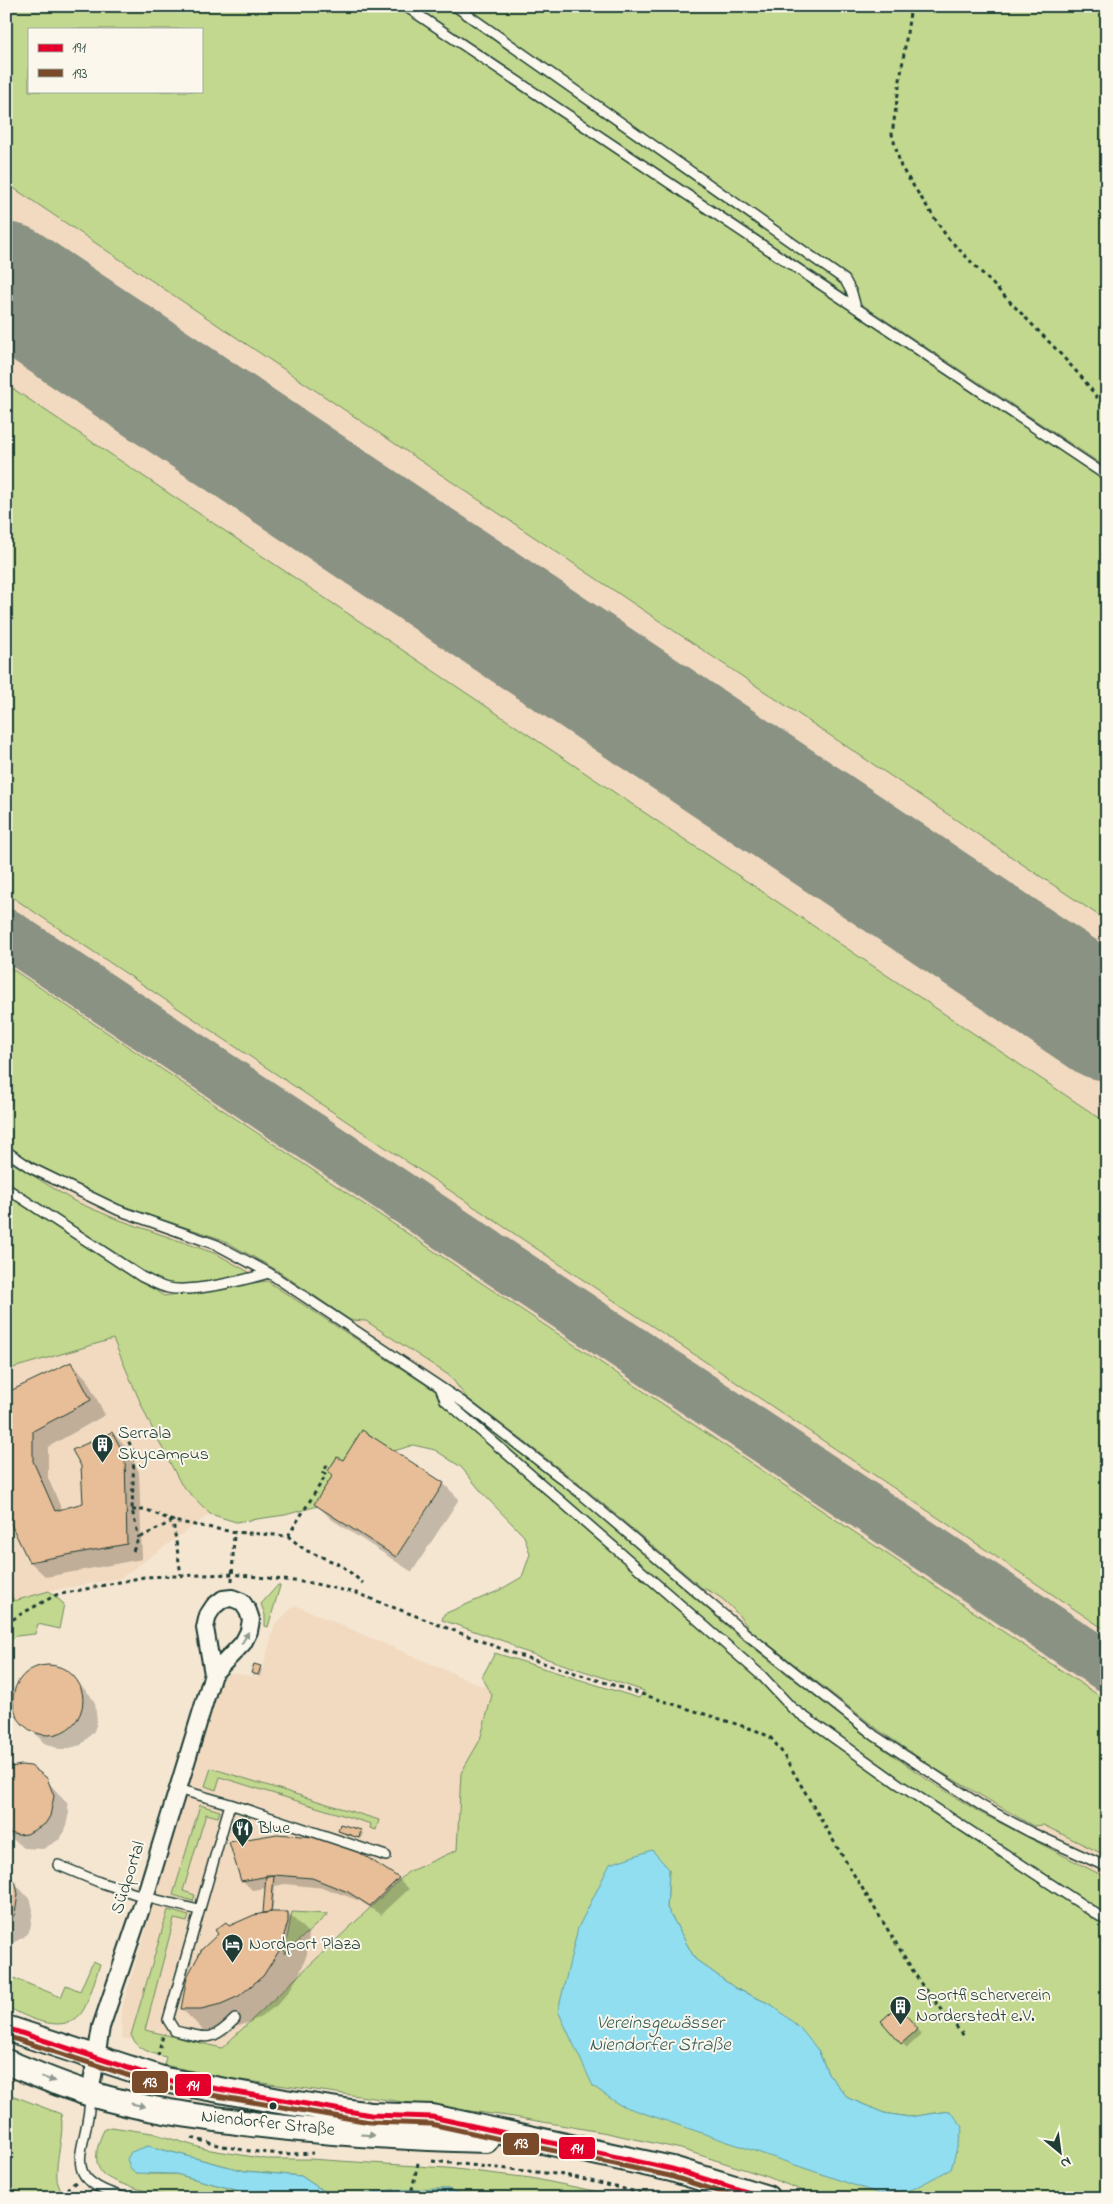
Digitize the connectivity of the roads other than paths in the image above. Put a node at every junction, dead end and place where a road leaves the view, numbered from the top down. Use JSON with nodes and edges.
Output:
{"nodes":[{"id":1,"x":405,"y":6,"type":"edge"},
{"id":2,"x":456,"y":6,"type":"edge"},
{"id":3,"x":856,"y":308,"type":"junction"},
{"id":4,"x":1107,"y":476,"type":"edge"},
{"id":5,"x":6,"y":1151,"type":"edge"},
{"id":6,"x":6,"y":1188,"type":"edge"},
{"id":7,"x":269,"y":1273,"type":"junction"},
{"id":8,"x":440,"y":1387,"type":"junction"},
{"id":9,"x":213,"y":1674,"type":"dead end"},
{"id":10,"x":178,"y":1789,"type":"junction"},
{"id":11,"x":230,"y":1804,"type":"junction"},
{"id":12,"x":386,"y":1856,"type":"dead end"},
{"id":13,"x":58,"y":1865,"type":"dead end"},
{"id":14,"x":1107,"y":1867,"type":"edge"},
{"id":15,"x":145,"y":1897,"type":"junction"},
{"id":16,"x":199,"y":1910,"type":"junction"},
{"id":17,"x":1107,"y":1921,"type":"edge"},
{"id":18,"x":235,"y":2019,"type":"dead end"},
{"id":19,"x":6,"y":2028,"type":"edge"},
{"id":20,"x":95,"y":2058,"type":"junction"},
{"id":21,"x":6,"y":2062,"type":"edge"},
{"id":22,"x":90,"y":2094,"type":"junction"},
{"id":23,"x":538,"y":2142,"type":"junction"},
{"id":24,"x":127,"y":2198,"type":"edge"},
{"id":25,"x":767,"y":2198,"type":"edge"}],
"edges":[{"from":1,"to":3,"type":"lane"},
{"from":2,"to":3,"type":"lane"},
{"from":3,"to":4,"type":"lane"},
{"from":5,"to":7,"type":"lane"},
{"from":6,"to":7,"type":"lane"},
{"from":7,"to":8,"type":"lane"},
{"from":8,"to":14,"type":"lane"},
{"from":8,"to":17,"type":"lane"},
{"from":9,"to":10,"type":"street","name":"Südportal"},
{"from":10,"to":11,"type":"lane"},
{"from":10,"to":15,"type":"street","name":"Südportal"},
{"from":11,"to":12,"type":"lane"},
{"from":11,"to":16,"type":"lane"},
{"from":13,"to":15,"type":"lane"},
{"from":15,"to":16,"type":"lane"},
{"from":15,"to":20,"type":"street","name":"Südportal"},
{"from":16,"to":18,"type":"lane"},
{"from":19,"to":20,"type":"main road","name":"Niendorfer Straße"},
{"from":20,"to":22,"type":"street","name":"Südportal"},
{"from":20,"to":23,"type":"main road","name":"Niendorfer Straße"},
{"from":21,"to":22,"type":"main road","name":"Niendorfer Straße","one_way":true},
{"from":22,"to":23,"type":"main road","name":"Niendorfer Straße","one_way":true},
{"from":22,"to":24,"type":"lane"},
{"from":23,"to":25,"type":"main road","name":"Niendorfer Straße"}]}
